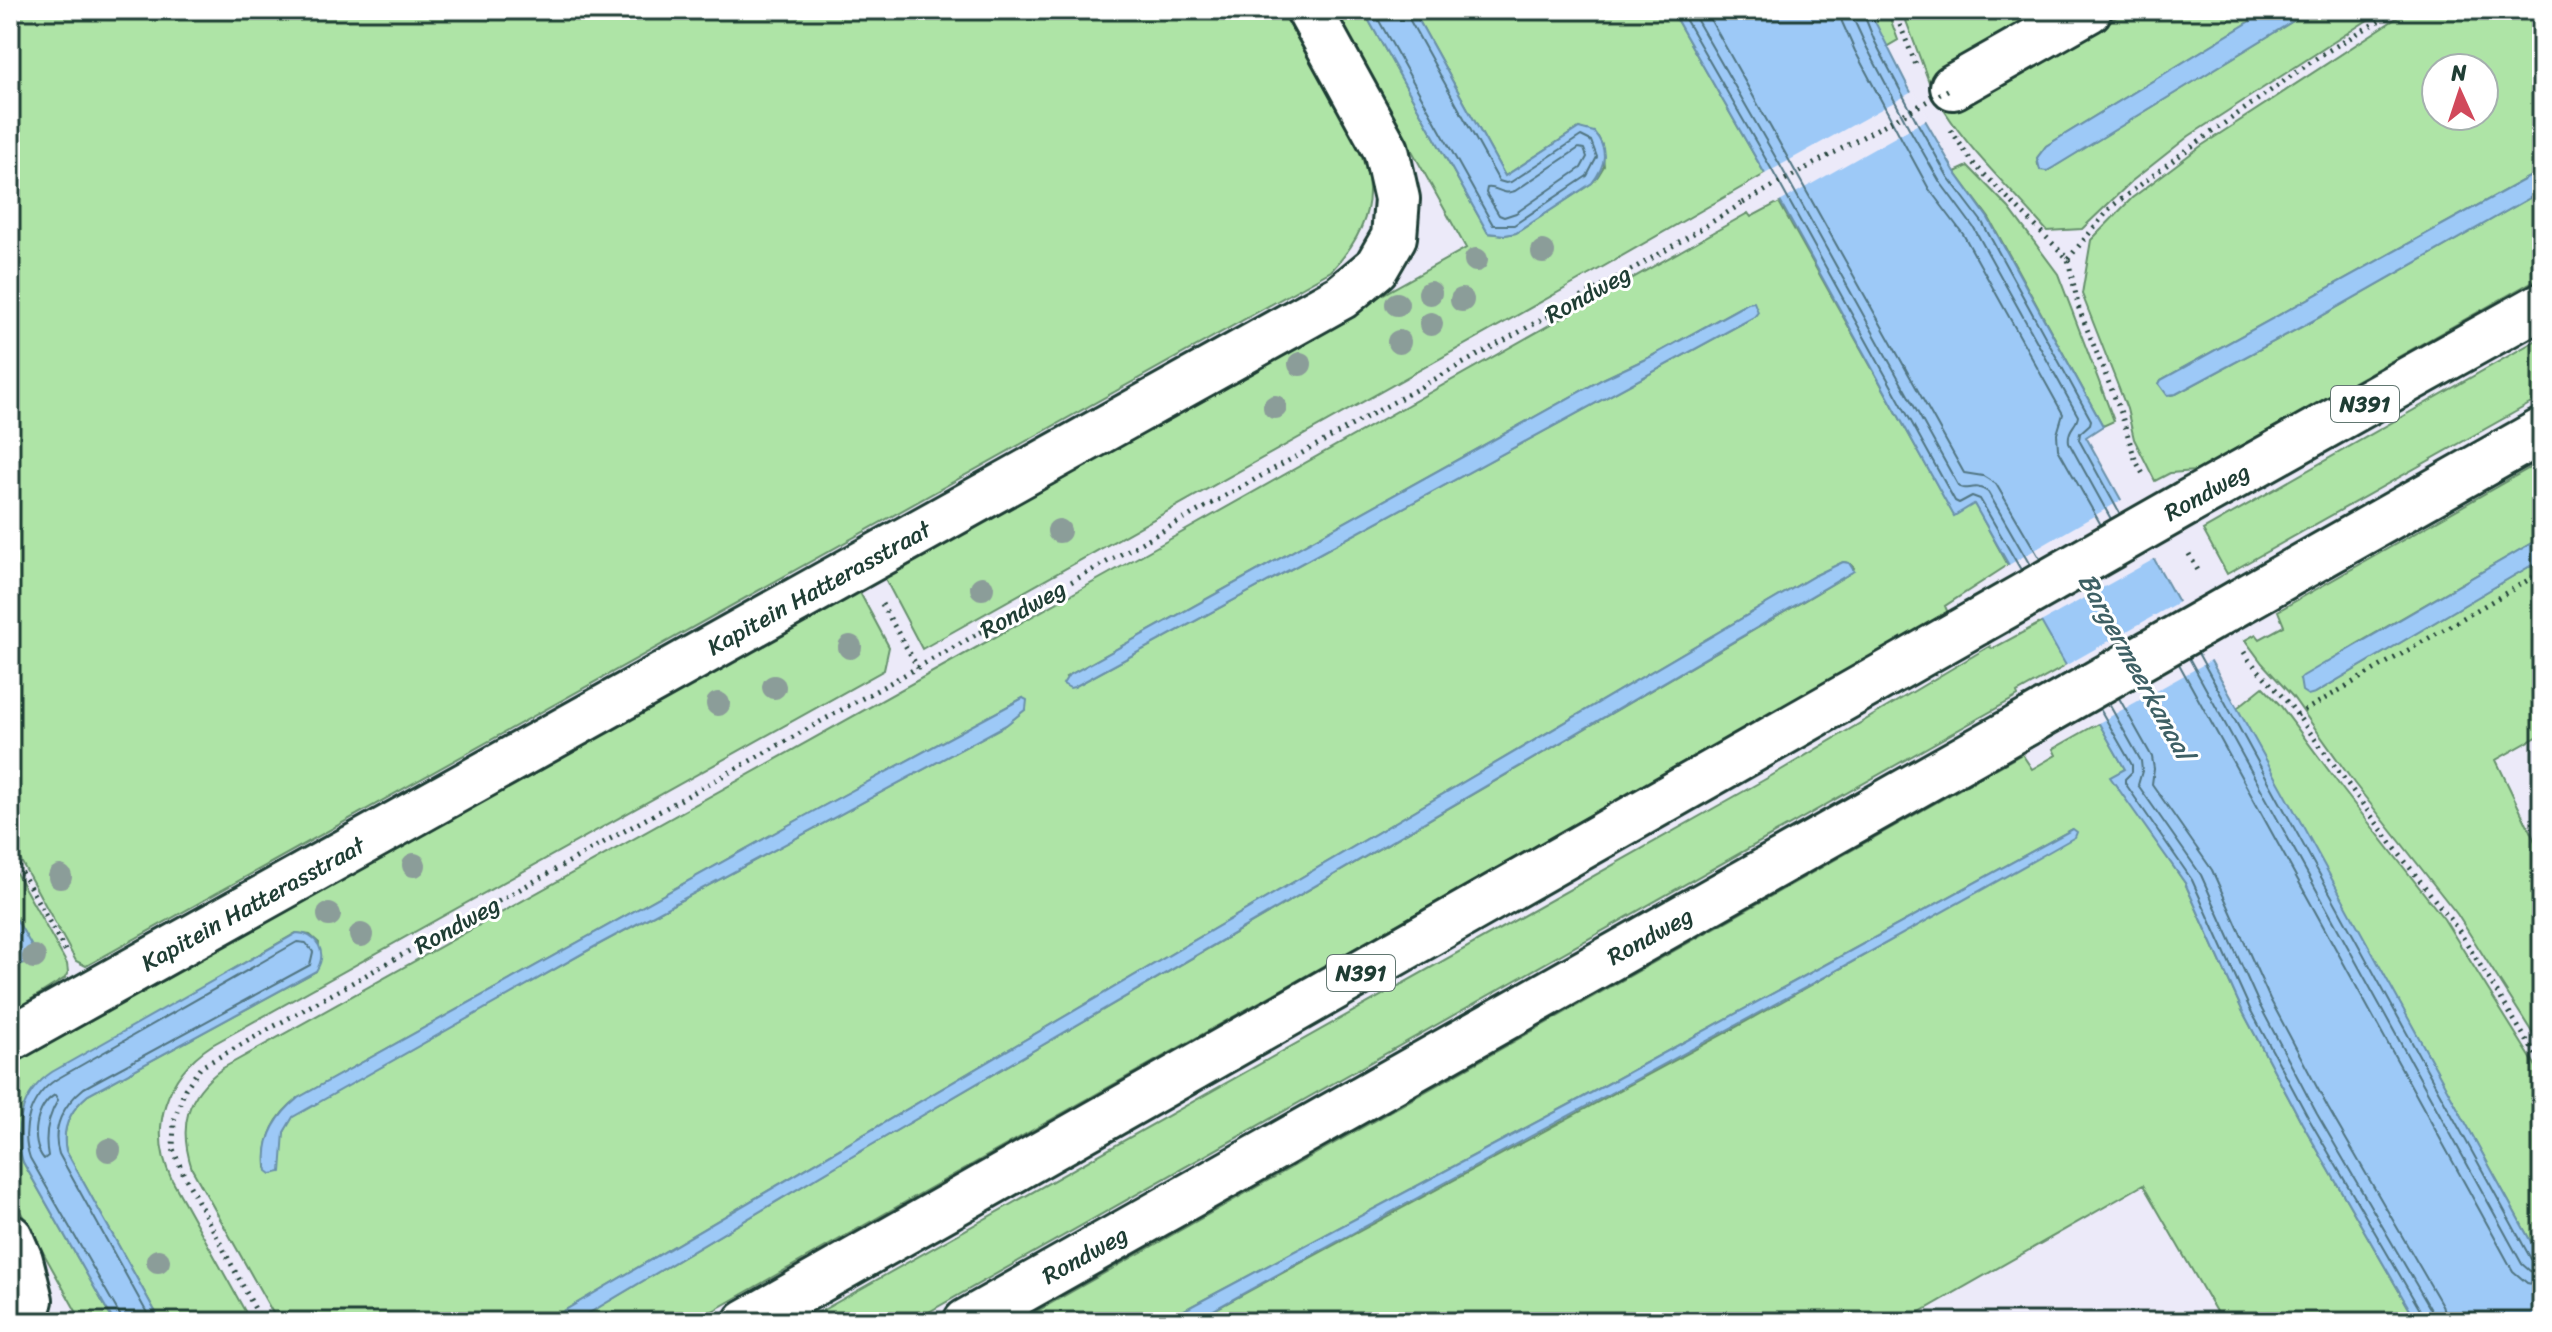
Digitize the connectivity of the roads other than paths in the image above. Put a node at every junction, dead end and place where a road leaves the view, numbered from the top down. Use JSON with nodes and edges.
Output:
{"nodes":[{"id":1,"x":1309,"y":10,"type":"edge"},
{"id":2,"x":2089,"y":10,"type":"edge"},
{"id":3,"x":1936,"y":95,"type":"road end"},
{"id":4,"x":2542,"y":305,"type":"edge"},
{"id":5,"x":2542,"y":431,"type":"edge"},
{"id":6,"x":10,"y":1039,"type":"edge"},
{"id":7,"x":10,"y":1237,"type":"edge"},
{"id":8,"x":23,"y":1322,"type":"edge"},
{"id":9,"x":746,"y":1322,"type":"edge"},
{"id":10,"x":966,"y":1322,"type":"edge"}],
"edges":[{"from":1,"to":6,"type":"main road","name":"Kapitein Hatterasstraat"},
{"from":2,"to":3,"type":"main road"},
{"from":4,"to":9,"type":"main road","name":"Rondweg","number":"N391","bridge":true},
{"from":5,"to":10,"type":"main road","name":"Rondweg","bridge":true},
{"from":7,"to":8,"type":"main road"}]}
